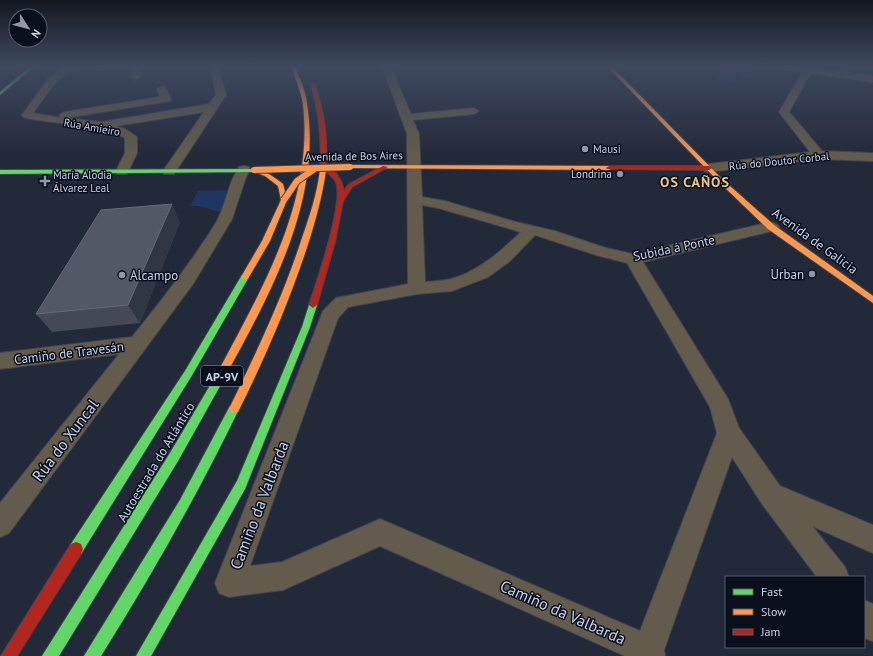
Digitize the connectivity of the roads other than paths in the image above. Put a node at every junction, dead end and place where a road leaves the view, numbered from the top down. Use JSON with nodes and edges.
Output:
{"nodes":[{"id":1,"x":40,"y":97,"type":"edge"},
{"id":2,"x":165,"y":97,"type":"edge"},
{"id":3,"x":220,"y":97,"type":"edge"},
{"id":4,"x":304,"y":97,"type":"edge"},
{"id":5,"x":318,"y":97,"type":"edge"},
{"id":6,"x":398,"y":97,"type":"edge"},
{"id":7,"x":639,"y":97,"type":"edge"},
{"id":8,"x":792,"y":97,"type":"edge"},
{"id":9,"x":213,"y":107,"type":"junction"},
{"id":10,"x":474,"y":111,"type":"dead end"},
{"id":11,"x":38,"y":118,"type":"junction"},
{"id":12,"x":407,"y":118,"type":"junction"},
{"id":13,"x":97,"y":125,"type":"junction"},
{"id":14,"x":818,"y":155,"type":"junction"},
{"id":15,"x":873,"y":157,"type":"edge"},
{"id":16,"x":316,"y":168,"type":"junction"},
{"id":17,"x":326,"y":168,"type":"junction"},
{"id":18,"x":385,"y":168,"type":"junction"},
{"id":19,"x":414,"y":168,"type":"junction"},
{"id":20,"x":709,"y":168,"type":"junction"},
{"id":21,"x":249,"y":170,"type":"junction"},
{"id":22,"x":122,"y":171,"type":"junction"},
{"id":23,"x":169,"y":171,"type":"junction"},
{"id":24,"x":0,"y":172,"type":"edge"},
{"id":25,"x":284,"y":200,"type":"junction"},
{"id":26,"x":416,"y":200,"type":"junction"},
{"id":27,"x":340,"y":201,"type":"junction"},
{"id":28,"x":771,"y":227,"type":"junction"},
{"id":29,"x":532,"y":230,"type":"junction"},
{"id":30,"x":633,"y":259,"type":"junction"},
{"id":31,"x":417,"y":288,"type":"junction"},
{"id":32,"x":873,"y":300,"type":"edge"},
{"id":33,"x":138,"y":343,"type":"junction"},
{"id":34,"x":0,"y":361,"type":"edge"},
{"id":35,"x":729,"y":433,"type":"junction"},
{"id":36,"x":771,"y":495,"type":"junction"},
{"id":37,"x":0,"y":524,"type":"edge"},
{"id":38,"x":873,"y":539,"type":"edge"},
{"id":39,"x":834,"y":576,"type":"edge"},
{"id":40,"x":865,"y":616,"type":"edge"},
{"id":41,"x":873,"y":626,"type":"edge"},
{"id":42,"x":648,"y":653,"type":"edge"},
{"id":43,"x":8,"y":656,"type":"edge"},
{"id":44,"x":50,"y":656,"type":"edge"},
{"id":45,"x":92,"y":656,"type":"edge"},
{"id":46,"x":143,"y":656,"type":"edge"}],
"edges":[{"from":1,"to":11,"type":"street"},
{"from":2,"to":11,"type":"street","name":"Rúa Amieiro"},
{"from":3,"to":9,"type":"street"},
{"from":4,"to":44,"type":"main road","name":"Autoestrada do Atlántico","number":"AP-9V"},
{"from":5,"to":45,"type":"main road","number":"AP-9V"},
{"from":6,"to":12,"type":"street"},
{"from":7,"to":20,"type":"main road","name":"Avenida de Galicia"},
{"from":8,"to":14,"type":"street"},
{"from":9,"to":13,"type":"street"},
{"from":9,"to":23,"type":"street"},
{"from":10,"to":12,"type":"street"},
{"from":11,"to":13,"type":"street","name":"Rúa Amieiro"},
{"from":12,"to":19,"type":"street"},
{"from":13,"to":22,"type":"street","name":"Rúa Amieiro"},
{"from":14,"to":15,"type":"street","name":"Rúa do Doutor Corbal"},
{"from":14,"to":20,"type":"street","name":"Rúa do Doutor Corbal"},
{"from":16,"to":17,"type":"main road","name":"Avenida de Bos Aires","bridge":true},
{"from":16,"to":21,"type":"main road","name":"Avenida de Bos Aires","bridge":true},
{"from":16,"to":25,"type":"main road","number":"AP-9V","bridge":true},
{"from":17,"to":18,"type":"main road","name":"Avenida de Bos Aires","bridge":true},
{"from":17,"to":27,"type":"main road"},
{"from":18,"to":19,"type":"main road","name":"Avenida de Bos Aires"},
{"from":18,"to":27,"type":"main road"},
{"from":19,"to":20,"type":"main road","name":"Avenida de Bos Aires"},
{"from":19,"to":26,"type":"street"},
{"from":20,"to":28,"type":"main road","name":"Avenida de Galicia"},
{"from":21,"to":23,"type":"main road","name":"Avenida de Bos Aires"},
{"from":21,"to":25,"type":"main road"},
{"from":21,"to":33,"type":"street"},
{"from":22,"to":23,"type":"main road","name":"Avenida de Bos Aires"},
{"from":22,"to":24,"type":"main road","name":"Avenida de Bos Aires"},
{"from":25,"to":43,"type":"main road","number":"AP-9V"},
{"from":26,"to":29,"type":"street","name":"Subida á Ponte"},
{"from":26,"to":31,"type":"street"},
{"from":27,"to":46,"type":"main road"},
{"from":28,"to":30,"type":"street","name":"Subida á Ponte"},
{"from":28,"to":32,"type":"main road","name":"Avenida de Galicia"},
{"from":29,"to":30,"type":"street","name":"Subida á Ponte"},
{"from":29,"to":31,"type":"street"},
{"from":30,"to":35,"type":"street"},
{"from":31,"to":42,"type":"street","name":"Camiño da Valbarda"},
{"from":33,"to":34,"type":"street","name":"Camiño de Travesán"},
{"from":33,"to":37,"type":"street","name":"Rúa do Xuncal"},
{"from":35,"to":36,"type":"street"},
{"from":35,"to":42,"type":"street","name":"Camiño da Valbarda"},
{"from":36,"to":38,"type":"street"},
{"from":36,"to":39,"type":"street"},
{"from":40,"to":41,"type":"street"}]}
